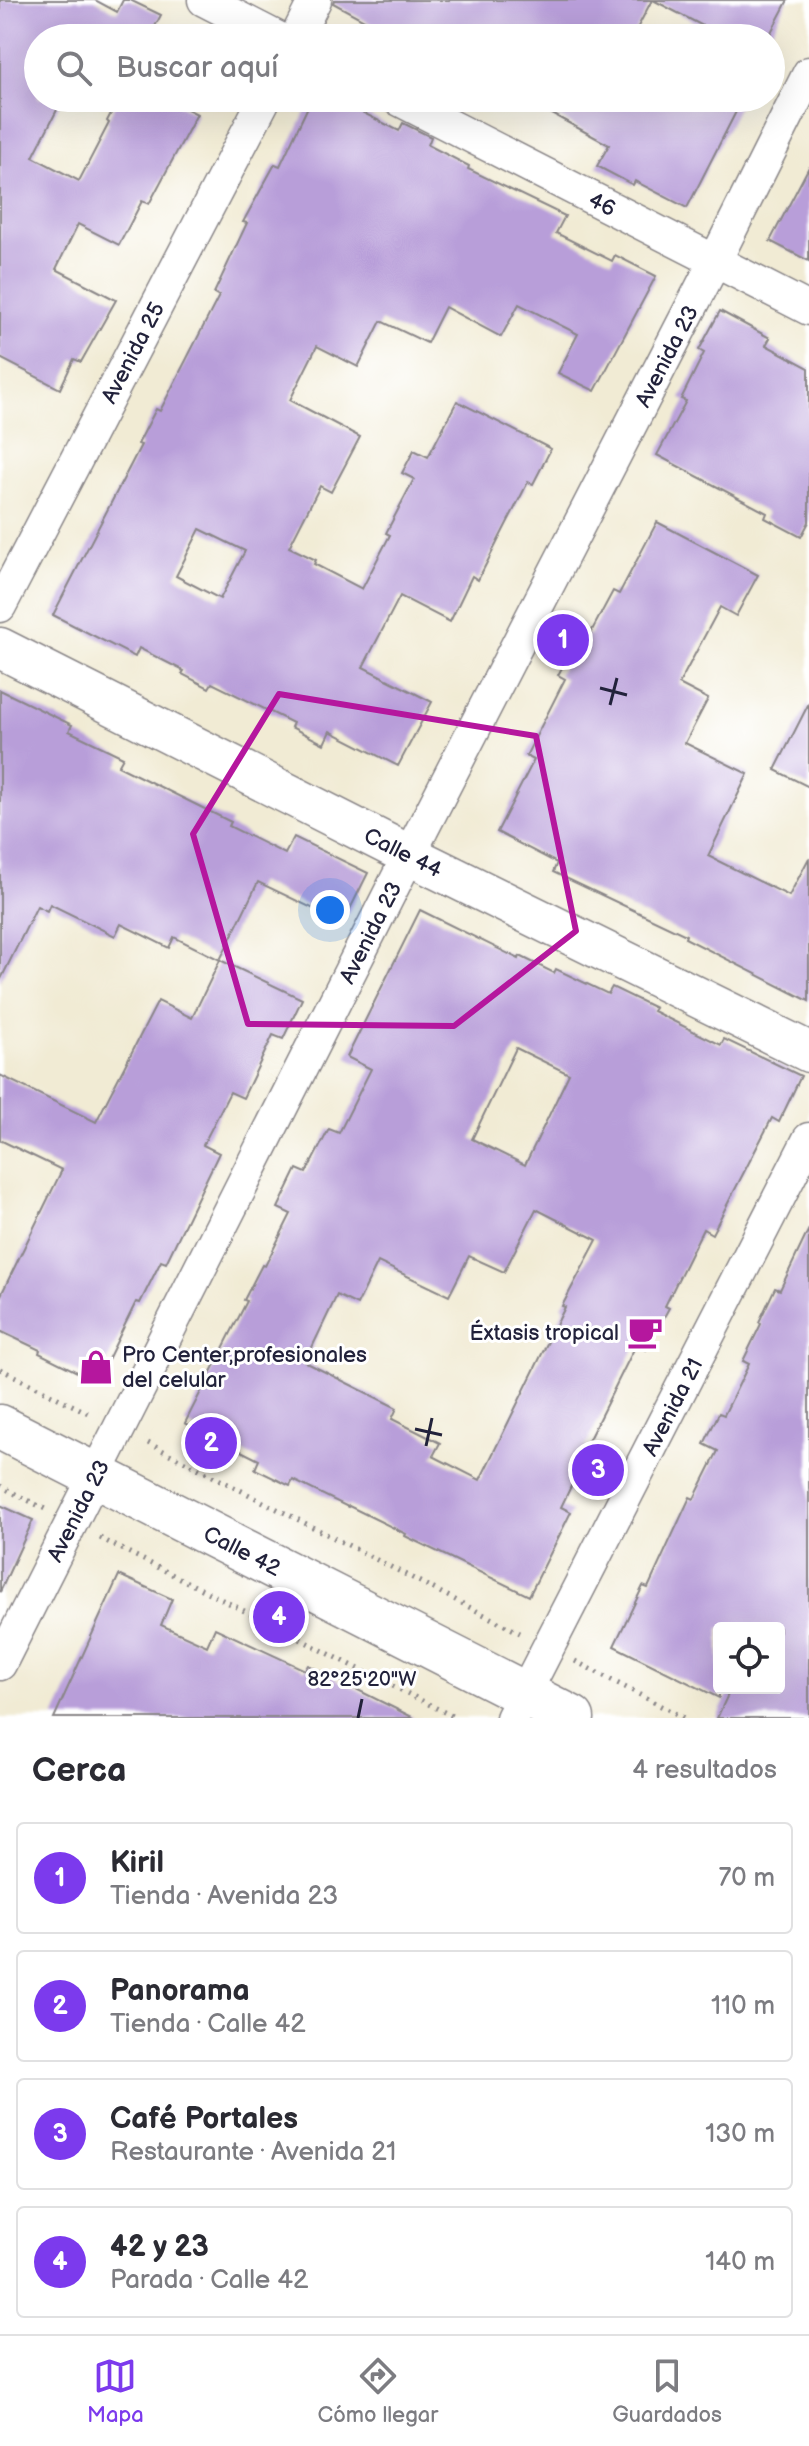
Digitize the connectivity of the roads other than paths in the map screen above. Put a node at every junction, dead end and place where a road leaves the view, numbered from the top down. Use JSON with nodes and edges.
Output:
{"nodes":[{"id":1,"x":204,"y":0,"type":"edge"},
{"id":2,"x":315,"y":0,"type":"edge"},
{"id":3,"x":251,"y":24,"type":"edge"},
{"id":4,"x":303,"y":24,"type":"edge"},
{"id":5,"x":809,"y":73,"type":"edge"},
{"id":6,"x":258,"y":112,"type":"edge"},
{"id":7,"x":423,"y":112,"type":"edge"},
{"id":8,"x":715,"y":261,"type":"junction"},
{"id":9,"x":809,"y":309,"type":"edge"},
{"id":10,"x":0,"y":606,"type":"edge"},
{"id":11,"x":0,"y":648,"type":"edge"},
{"id":12,"x":409,"y":855,"type":"junction"},
{"id":13,"x":809,"y":1052,"type":"edge"},
{"id":14,"x":809,"y":1139,"type":"edge"},
{"id":15,"x":0,"y":1427,"type":"edge"},
{"id":16,"x":96,"y":1475,"type":"junction"},
{"id":17,"x":0,"y":1664,"type":"edge"},
{"id":18,"x":518,"y":1706,"type":"edge"},
{"id":19,"x":572,"y":1718,"type":"edge"}],
"edges":[{"from":1,"to":3,"type":"street"},
{"from":2,"to":4,"type":"street"},
{"from":5,"to":8,"type":"street","name":"Avenida 23"},
{"from":6,"to":10,"type":"street","name":"Avenida 25"},
{"from":7,"to":8,"type":"street","name":"46"},
{"from":8,"to":9,"type":"street","name":"46"},
{"from":8,"to":12,"type":"street","name":"Avenida 23"},
{"from":11,"to":12,"type":"street","name":"Calle 44"},
{"from":12,"to":13,"type":"street","name":"Calle 44"},
{"from":12,"to":16,"type":"street","name":"Avenida 23"},
{"from":14,"to":18,"type":"street","name":"Avenida 21"},
{"from":15,"to":16,"type":"main road","name":"Calle 42"},
{"from":16,"to":17,"type":"street","name":"Avenida 23"},
{"from":16,"to":18,"type":"main road","name":"Calle 42"},
{"from":18,"to":19,"type":"main road","name":"Calle 42"}]}
